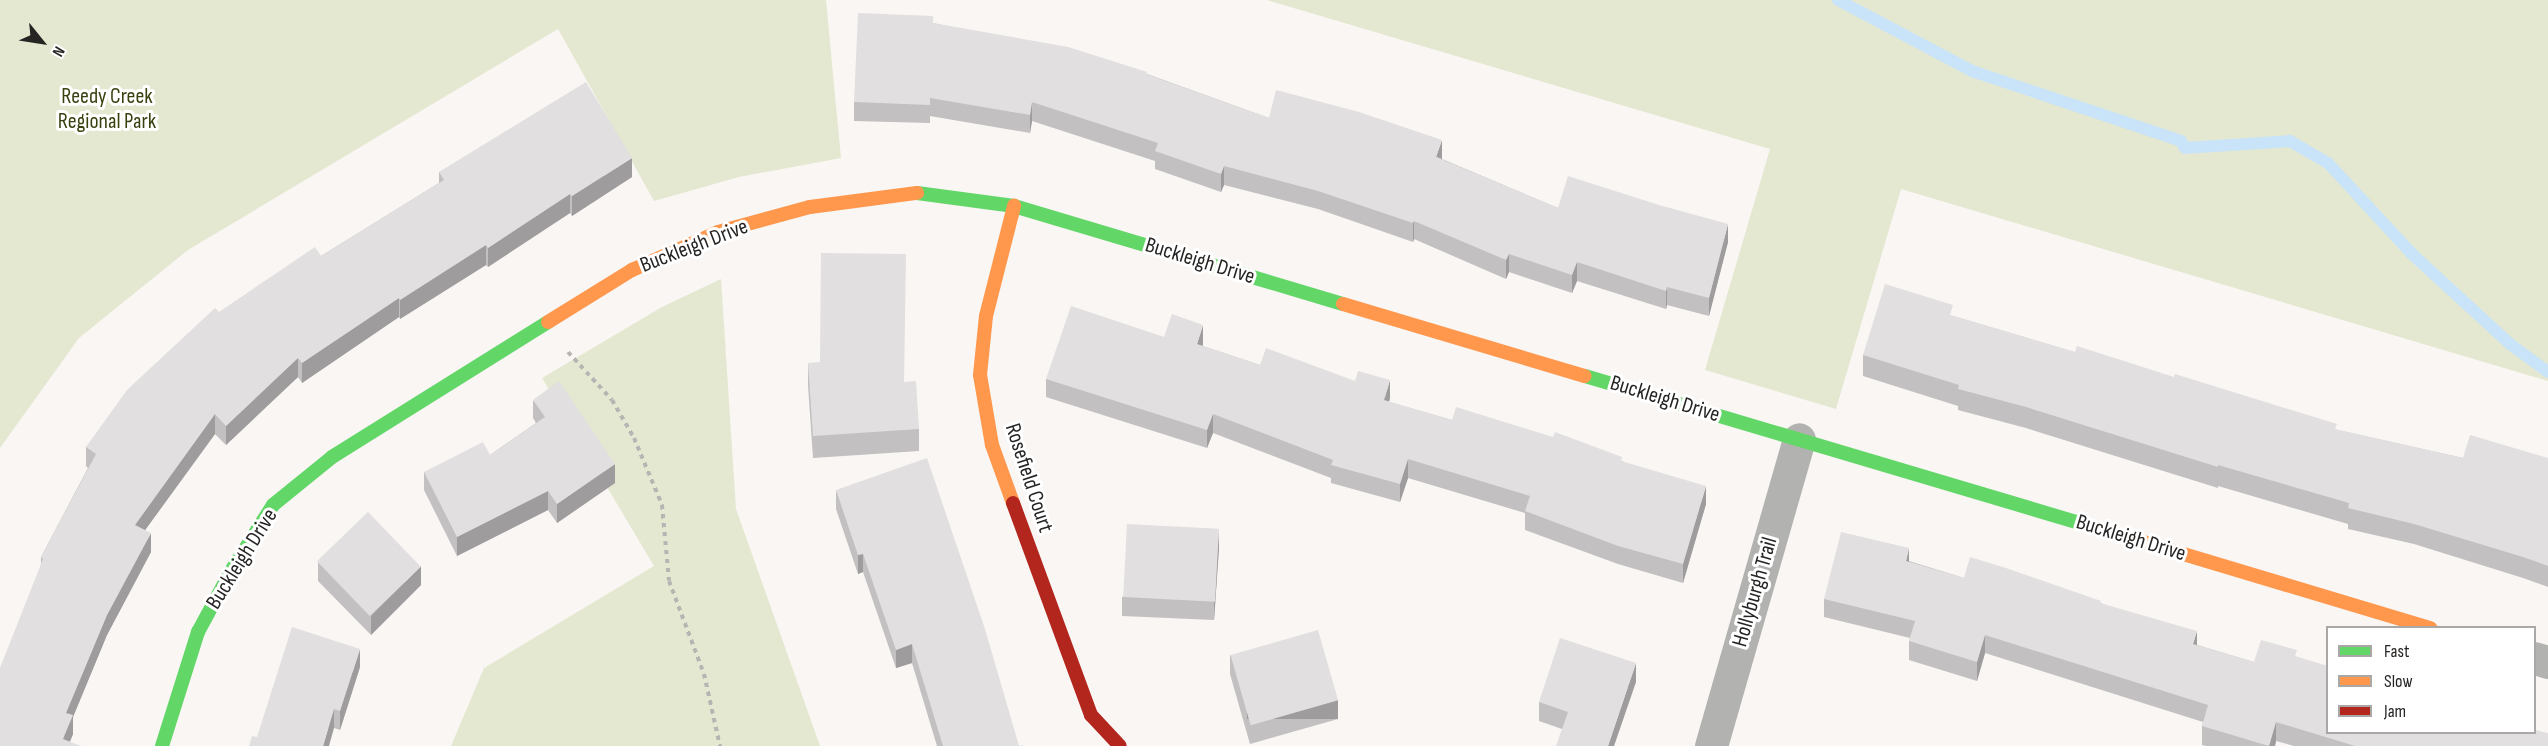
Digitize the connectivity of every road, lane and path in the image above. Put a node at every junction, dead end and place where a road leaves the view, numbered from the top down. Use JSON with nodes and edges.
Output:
{"nodes":[{"id":1,"x":1014,"y":206,"type":"junction"},
{"id":2,"x":564,"y":346,"type":"dead end"},
{"id":3,"x":1799,"y":439,"type":"junction"},
{"id":4,"x":2428,"y":626,"type":"edge"},
{"id":5,"x":162,"y":746,"type":"edge"},
{"id":6,"x":720,"y":746,"type":"edge"},
{"id":7,"x":1120,"y":746,"type":"edge"},
{"id":8,"x":1711,"y":746,"type":"edge"}],
"edges":[{"from":1,"to":3,"type":"street","name":"Buckleigh Drive"},
{"from":1,"to":5,"type":"street","name":"Buckleigh Drive"},
{"from":1,"to":7,"type":"street","name":"Rosefield Court"},
{"from":2,"to":6,"type":"path"},
{"from":3,"to":4,"type":"street","name":"Buckleigh Drive"},
{"from":3,"to":8,"type":"street","name":"Hollyburgh Trail"}]}
